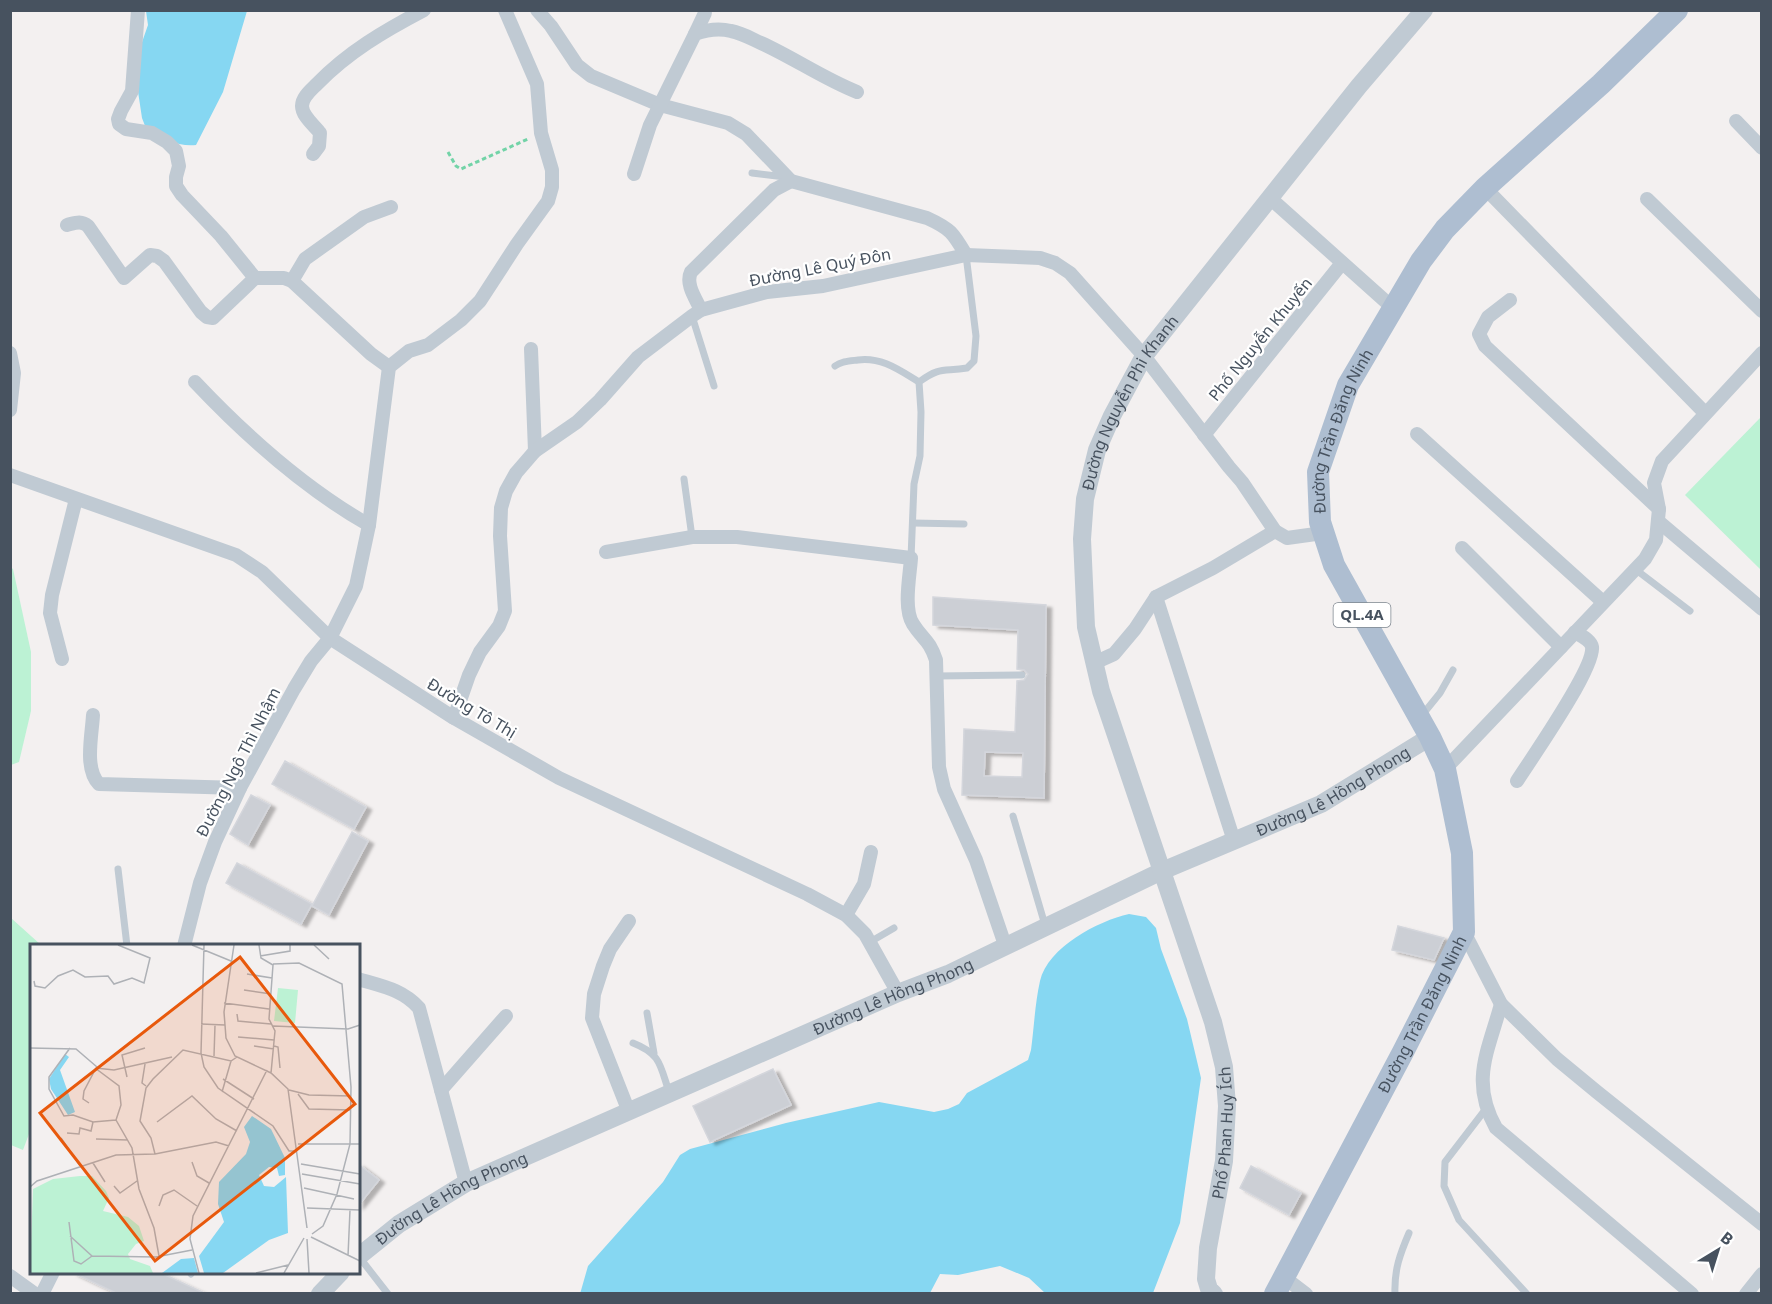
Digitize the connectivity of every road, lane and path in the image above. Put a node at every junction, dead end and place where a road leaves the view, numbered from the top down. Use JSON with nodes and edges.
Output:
{"nodes":[{"id":1,"x":138,"y":10,"type":"edge"},
{"id":2,"x":424,"y":10,"type":"edge"},
{"id":3,"x":505,"y":10,"type":"edge"},
{"id":4,"x":537,"y":10,"type":"edge"},
{"id":5,"x":1424,"y":10,"type":"edge"},
{"id":6,"x":1677,"y":10,"type":"edge"},
{"id":7,"x":705,"y":13,"type":"dead end"},
{"id":8,"x":695,"y":34,"type":"junction"},
{"id":9,"x":857,"y":92,"type":"dead end"},
{"id":10,"x":660,"y":105,"type":"junction"},
{"id":11,"x":1736,"y":121,"type":"dead end"},
{"id":12,"x":541,"y":133,"type":"junction"},
{"id":13,"x":1761,"y":148,"type":"edge"},
{"id":14,"x":448,"y":152,"type":"dead end"},
{"id":15,"x":314,"y":154,"type":"dead end"},
{"id":16,"x":752,"y":173,"type":"dead end"},
{"id":17,"x":634,"y":174,"type":"dead end"},
{"id":18,"x":790,"y":179,"type":"junction"},
{"id":19,"x":1485,"y":188,"type":"junction"},
{"id":20,"x":1270,"y":198,"type":"junction"},
{"id":21,"x":1647,"y":199,"type":"dead end"},
{"id":22,"x":391,"y":207,"type":"dead end"},
{"id":23,"x":67,"y":225,"type":"dead end"},
{"id":24,"x":966,"y":255,"type":"junction"},
{"id":25,"x":1342,"y":263,"type":"junction"},
{"id":26,"x":255,"y":278,"type":"junction"},
{"id":27,"x":292,"y":280,"type":"junction"},
{"id":28,"x":1510,"y":300,"type":"dead end"},
{"id":29,"x":1393,"y":308,"type":"junction"},
{"id":30,"x":1761,"y":311,"type":"edge"},
{"id":31,"x":696,"y":313,"type":"junction"},
{"id":32,"x":531,"y":349,"type":"dead end"},
{"id":33,"x":10,"y":353,"type":"edge"},
{"id":34,"x":1761,"y":353,"type":"edge"},
{"id":35,"x":1144,"y":357,"type":"junction"},
{"id":36,"x":835,"y":366,"type":"dead end"},
{"id":37,"x":390,"y":367,"type":"junction"},
{"id":38,"x":195,"y":382,"type":"dead end"},
{"id":39,"x":919,"y":382,"type":"junction"},
{"id":40,"x":714,"y":386,"type":"dead end"},
{"id":41,"x":10,"y":410,"type":"edge"},
{"id":42,"x":1705,"y":413,"type":"junction"},
{"id":43,"x":1417,"y":434,"type":"dead end"},
{"id":44,"x":1204,"y":435,"type":"junction"},
{"id":45,"x":536,"y":451,"type":"junction"},
{"id":46,"x":10,"y":475,"type":"edge"},
{"id":47,"x":684,"y":479,"type":"dead end"},
{"id":48,"x":76,"y":499,"type":"junction"},
{"id":49,"x":1658,"y":515,"type":"junction"},
{"id":50,"x":913,"y":523,"type":"junction"},
{"id":51,"x":964,"y":524,"type":"dead end"},
{"id":52,"x":369,"y":525,"type":"junction"},
{"id":53,"x":1275,"y":531,"type":"junction"},
{"id":54,"x":1323,"y":532,"type":"junction"},
{"id":55,"x":692,"y":537,"type":"junction"},
{"id":56,"x":1462,"y":548,"type":"dead end"},
{"id":57,"x":606,"y":552,"type":"dead end"},
{"id":58,"x":911,"y":558,"type":"junction"},
{"id":59,"x":1635,"y":569,"type":"junction"},
{"id":60,"x":1156,"y":597,"type":"junction"},
{"id":61,"x":1603,"y":602,"type":"junction"},
{"id":62,"x":1761,"y":609,"type":"edge"},
{"id":63,"x":1690,"y":611,"type":"dead end"},
{"id":64,"x":1575,"y":632,"type":"junction"},
{"id":65,"x":330,"y":638,"type":"junction"},
{"id":66,"x":1561,"y":647,"type":"junction"},
{"id":67,"x":62,"y":659,"type":"dead end"},
{"id":68,"x":1094,"y":663,"type":"junction"},
{"id":69,"x":1453,"y":670,"type":"dead end"},
{"id":70,"x":1023,"y":675,"type":"dead end"},
{"id":71,"x":936,"y":676,"type":"junction"},
{"id":72,"x":93,"y":716,"type":"dead end"},
{"id":73,"x":454,"y":718,"type":"junction"},
{"id":74,"x":1425,"y":727,"type":"junction"},
{"id":75,"x":1444,"y":769,"type":"junction"},
{"id":76,"x":1517,"y":781,"type":"dead end"},
{"id":77,"x":240,"y":788,"type":"junction"},
{"id":78,"x":1013,"y":816,"type":"dead end"},
{"id":79,"x":1234,"y":841,"type":"junction"},
{"id":80,"x":872,"y":852,"type":"dead end"},
{"id":81,"x":118,"y":869,"type":"dead end"},
{"id":82,"x":1162,"y":871,"type":"junction"},
{"id":83,"x":846,"y":915,"type":"junction"},
{"id":84,"x":629,"y":921,"type":"dead end"},
{"id":85,"x":1046,"y":926,"type":"junction"},
{"id":86,"x":894,"y":928,"type":"dead end"},
{"id":87,"x":1464,"y":932,"type":"junction"},
{"id":88,"x":870,"y":942,"type":"junction"},
{"id":89,"x":127,"y":944,"type":"edge"},
{"id":90,"x":184,"y":944,"type":"edge"},
{"id":91,"x":1005,"y":945,"type":"junction"},
{"id":92,"x":360,"y":980,"type":"edge"},
{"id":93,"x":898,"y":993,"type":"junction"},
{"id":94,"x":1501,"y":1004,"type":"junction"},
{"id":95,"x":647,"y":1013,"type":"dead end"},
{"id":96,"x":506,"y":1016,"type":"dead end"},
{"id":97,"x":633,"y":1042,"type":"dead end"},
{"id":98,"x":654,"y":1053,"type":"junction"},
{"id":99,"x":441,"y":1090,"type":"junction"},
{"id":100,"x":670,"y":1094,"type":"junction"},
{"id":101,"x":1485,"y":1110,"type":"junction"},
{"id":102,"x":629,"y":1112,"type":"junction"},
{"id":103,"x":466,"y":1184,"type":"junction"},
{"id":104,"x":1761,"y":1224,"type":"edge"},
{"id":105,"x":1409,"y":1233,"type":"dead end"},
{"id":106,"x":360,"y":1256,"type":"edge"},
{"id":107,"x":360,"y":1258,"type":"edge"},
{"id":108,"x":52,"y":1274,"type":"edge"},
{"id":109,"x":339,"y":1274,"type":"edge"},
{"id":110,"x":1761,"y":1274,"type":"edge"},
{"id":111,"x":10,"y":1276,"type":"edge"},
{"id":112,"x":1280,"y":1286,"type":"edge"},
{"id":113,"x":25,"y":1291,"type":"edge"},
{"id":114,"x":42,"y":1293,"type":"edge"},
{"id":115,"x":320,"y":1293,"type":"edge"},
{"id":116,"x":388,"y":1293,"type":"edge"},
{"id":117,"x":1214,"y":1293,"type":"edge"},
{"id":118,"x":1306,"y":1293,"type":"edge"},
{"id":119,"x":1395,"y":1293,"type":"edge"},
{"id":120,"x":1527,"y":1293,"type":"edge"},
{"id":121,"x":1692,"y":1293,"type":"edge"},
{"id":122,"x":1746,"y":1293,"type":"edge"}],
"edges":[{"from":1,"to":26,"type":"street"},
{"from":2,"to":15,"type":"street"},
{"from":3,"to":12,"type":"street"},
{"from":4,"to":10,"type":"street"},
{"from":5,"to":20,"type":"street","name":"Đường Nguyễn Phi Khanh"},
{"from":6,"to":19,"type":"main road","name":"Đường Trần Đăng Ninh","number":"QL.4A"},
{"from":7,"to":8,"type":"street"},
{"from":8,"to":9,"type":"street"},
{"from":8,"to":10,"type":"street"},
{"from":10,"to":17,"type":"street"},
{"from":10,"to":18,"type":"street"},
{"from":11,"to":13,"type":"street"},
{"from":12,"to":14,"type":"path"},
{"from":12,"to":37,"type":"street"},
{"from":16,"to":18,"type":"lane"},
{"from":18,"to":24,"type":"street"},
{"from":18,"to":31,"type":"street"},
{"from":19,"to":29,"type":"main road","name":"Đường Trần Đăng Ninh","number":"QL.4A"},
{"from":19,"to":42,"type":"street"},
{"from":20,"to":25,"type":"street"},
{"from":20,"to":35,"type":"street","name":"Đường Nguyễn Phi Khanh"},
{"from":21,"to":30,"type":"street"},
{"from":22,"to":27,"type":"street"},
{"from":23,"to":26,"type":"street"},
{"from":24,"to":31,"type":"street","name":"Đường Lê Quý Đôn"},
{"from":24,"to":35,"type":"street","name":"Đường Lê Quý Đôn"},
{"from":24,"to":39,"type":"lane"},
{"from":25,"to":29,"type":"street"},
{"from":25,"to":44,"type":"street","name":"Phố Nguyễn Khuyến"},
{"from":26,"to":27,"type":"street"},
{"from":27,"to":37,"type":"street"},
{"from":28,"to":49,"type":"street"},
{"from":29,"to":54,"type":"main road","name":"Đường Trần Đăng Ninh","number":"QL.4A"},
{"from":31,"to":40,"type":"lane"},
{"from":31,"to":45,"type":"street","name":"Đường Lê Quý Đôn"},
{"from":32,"to":45,"type":"street"},
{"from":33,"to":41,"type":"street"},
{"from":34,"to":42,"type":"street"},
{"from":35,"to":44,"type":"street","name":"Đường Lê Quý Đôn"},
{"from":35,"to":68,"type":"street","name":"Đường Nguyễn Phi Khanh"},
{"from":36,"to":39,"type":"lane"},
{"from":37,"to":52,"type":"street","name":"Đường Ngô Thì Nhậm"},
{"from":38,"to":52,"type":"street"},
{"from":39,"to":50,"type":"lane"},
{"from":42,"to":49,"type":"street"},
{"from":43,"to":61,"type":"street"},
{"from":44,"to":53,"type":"street","name":"Đường Lê Quý Đôn"},
{"from":45,"to":73,"type":"street","name":"Đường Lê Quý Đôn"},
{"from":46,"to":48,"type":"street","name":"Đường Tô Thị"},
{"from":47,"to":55,"type":"lane"},
{"from":48,"to":65,"type":"street","name":"Đường Tô Thị"},
{"from":48,"to":67,"type":"street"},
{"from":49,"to":59,"type":"street"},
{"from":49,"to":62,"type":"street"},
{"from":50,"to":51,"type":"lane"},
{"from":50,"to":58,"type":"lane"},
{"from":52,"to":65,"type":"street","name":"Đường Ngô Thì Nhậm"},
{"from":53,"to":54,"type":"street"},
{"from":53,"to":60,"type":"street"},
{"from":54,"to":74,"type":"main road","name":"Đường Trần Đăng Ninh","number":"QL.4A"},
{"from":55,"to":57,"type":"street"},
{"from":55,"to":58,"type":"street"},
{"from":56,"to":66,"type":"street"},
{"from":58,"to":71,"type":"street"},
{"from":59,"to":61,"type":"street"},
{"from":59,"to":63,"type":"lane"},
{"from":60,"to":68,"type":"street"},
{"from":60,"to":79,"type":"street"},
{"from":61,"to":64,"type":"street"},
{"from":64,"to":66,"type":"street"},
{"from":64,"to":76,"type":"street"},
{"from":65,"to":73,"type":"street","name":"Đường Tô Thị"},
{"from":65,"to":77,"type":"street","name":"Đường Ngô Thì Nhậm"},
{"from":66,"to":75,"type":"street"},
{"from":68,"to":82,"type":"street","name":"Đường Nguyễn Phi Khanh"},
{"from":69,"to":74,"type":"lane"},
{"from":70,"to":71,"type":"lane"},
{"from":71,"to":91,"type":"street"},
{"from":72,"to":77,"type":"street"},
{"from":73,"to":83,"type":"street","name":"Đường Tô Thị"},
{"from":74,"to":75,"type":"main road","name":"Đường Trần Đăng Ninh","number":"QL.4A"},
{"from":74,"to":79,"type":"street","name":"Đường Lê Hồng Phong"},
{"from":75,"to":87,"type":"main road","name":"Đường Trần Đăng Ninh","number":"QL.4A"},
{"from":77,"to":90,"type":"street","name":"Đường Ngô Thì Nhậm"},
{"from":78,"to":85,"type":"lane"},
{"from":79,"to":82,"type":"street","name":"Đường Lê Hồng Phong"},
{"from":80,"to":83,"type":"street"},
{"from":81,"to":89,"type":"lane"},
{"from":82,"to":85,"type":"street","name":"Đường Lê Hồng Phong"},
{"from":82,"to":117,"type":"street","name":"Phố Phan Huy Ích"},
{"from":83,"to":88,"type":"street","name":"Đường Tô Thị"},
{"from":84,"to":102,"type":"street"},
{"from":85,"to":91,"type":"street","name":"Đường Lê Hồng Phong"},
{"from":86,"to":88,"type":"lane"},
{"from":87,"to":94,"type":"street"},
{"from":87,"to":112,"type":"main road","name":"Đường Trần Đăng Ninh","number":"QL.4A"},
{"from":88,"to":93,"type":"street","name":"Đường Tô Thị"},
{"from":91,"to":93,"type":"street","name":"Đường Lê Hồng Phong"},
{"from":92,"to":99,"type":"street"},
{"from":93,"to":100,"type":"street","name":"Đường Lê Hồng Phong"},
{"from":94,"to":101,"type":"street"},
{"from":94,"to":104,"type":"street"},
{"from":95,"to":98,"type":"lane"},
{"from":96,"to":99,"type":"street"},
{"from":97,"to":98,"type":"lane"},
{"from":98,"to":100,"type":"lane"},
{"from":99,"to":103,"type":"street"},
{"from":100,"to":102,"type":"street","name":"Đường Lê Hồng Phong"},
{"from":101,"to":120,"type":"lane"},
{"from":101,"to":121,"type":"street"},
{"from":102,"to":103,"type":"street","name":"Đường Lê Hồng Phong"},
{"from":103,"to":106,"type":"street","name":"Đường Lê Hồng Phong"},
{"from":105,"to":119,"type":"lane"},
{"from":107,"to":116,"type":"lane"},
{"from":108,"to":114,"type":"street"},
{"from":109,"to":115,"type":"street"},
{"from":110,"to":122,"type":"street"},
{"from":111,"to":113,"type":"street"},
{"from":112,"to":118,"type":"street"}]}
